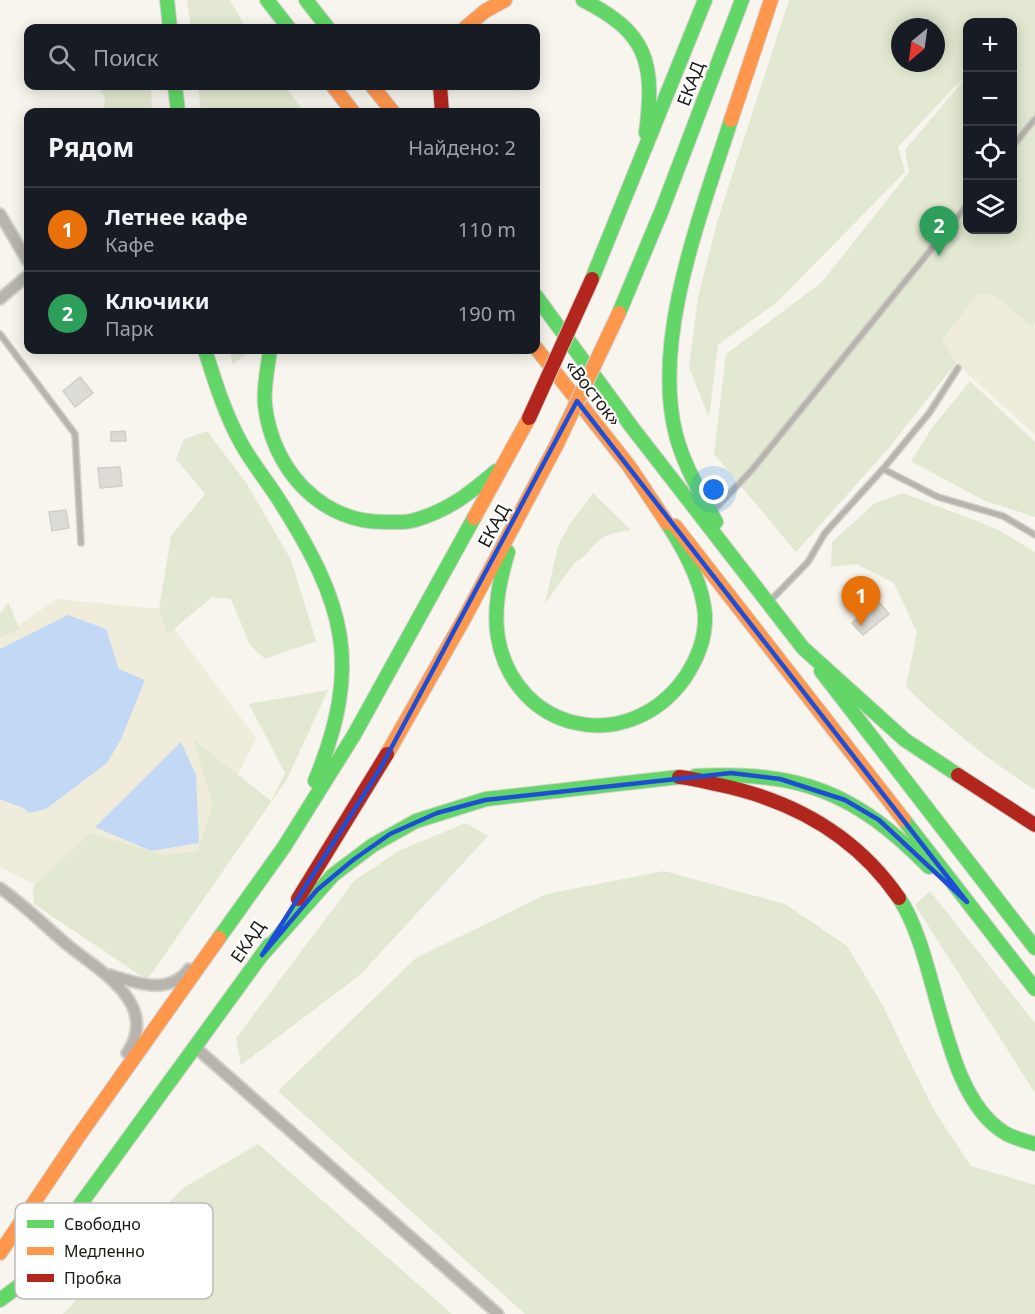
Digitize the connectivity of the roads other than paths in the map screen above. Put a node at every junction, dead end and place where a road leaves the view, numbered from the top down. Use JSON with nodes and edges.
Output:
{"nodes":[{"id":1,"x":167,"y":0,"type":"edge"},
{"id":2,"x":267,"y":0,"type":"edge"},
{"id":3,"x":306,"y":0,"type":"edge"},
{"id":4,"x":506,"y":0,"type":"edge"},
{"id":5,"x":583,"y":0,"type":"edge"},
{"id":6,"x":705,"y":0,"type":"edge"},
{"id":7,"x":742,"y":0,"type":"edge"},
{"id":8,"x":771,"y":0,"type":"edge"},
{"id":9,"x":170,"y":24,"type":"edge"},
{"id":10,"x":286,"y":24,"type":"edge"},
{"id":11,"x":325,"y":24,"type":"edge"},
{"id":12,"x":470,"y":24,"type":"edge"},
{"id":13,"x":175,"y":90,"type":"edge"},
{"id":14,"x":336,"y":90,"type":"edge"},
{"id":15,"x":375,"y":90,"type":"edge"},
{"id":16,"x":440,"y":90,"type":"edge"},
{"id":17,"x":178,"y":108,"type":"edge"},
{"id":18,"x":350,"y":108,"type":"edge"},
{"id":19,"x":390,"y":108,"type":"edge"},
{"id":20,"x":442,"y":108,"type":"edge"},
{"id":21,"x":1035,"y":119,"type":"edge"},
{"id":22,"x":1017,"y":141,"type":"edge"},
{"id":23,"x":641,"y":160,"type":"junction"},
{"id":24,"x":963,"y":210,"type":"edge"},
{"id":25,"x":0,"y":214,"type":"edge"},
{"id":26,"x":24,"y":255,"type":"edge"},
{"id":27,"x":24,"y":279,"type":"edge"},
{"id":28,"x":0,"y":300,"type":"edge"},
{"id":29,"x":540,"y":302,"type":"edge"},
{"id":30,"x":0,"y":334,"type":"edge"},
{"id":31,"x":540,"y":353,"type":"edge"},
{"id":32,"x":208,"y":354,"type":"edge"},
{"id":33,"x":269,"y":354,"type":"edge"},
{"id":34,"x":958,"y":368,"type":"dead end"},
{"id":35,"x":518,"y":441,"type":"junction"},
{"id":36,"x":623,"y":459,"type":"junction"},
{"id":37,"x":883,"y":469,"type":"junction"},
{"id":38,"x":521,"y":514,"type":"junction"},
{"id":39,"x":707,"y":515,"type":"junction"},
{"id":40,"x":1035,"y":535,"type":"edge"},
{"id":41,"x":81,"y":543,"type":"dead end"},
{"id":42,"x":768,"y":603,"type":"junction"},
{"id":43,"x":804,"y":648,"type":"junction"},
{"id":44,"x":682,"y":777,"type":"junction"},
{"id":45,"x":1035,"y":825,"type":"edge"},
{"id":46,"x":284,"y":847,"type":"junction"},
{"id":47,"x":0,"y":888,"type":"edge"},
{"id":48,"x":243,"y":902,"type":"junction"},
{"id":49,"x":967,"y":902,"type":"junction"},
{"id":50,"x":1035,"y":948,"type":"edge"},
{"id":51,"x":262,"y":955,"type":"junction"},
{"id":52,"x":109,"y":975,"type":"junction"},
{"id":53,"x":1035,"y":988,"type":"edge"},
{"id":54,"x":195,"y":1047,"type":"junction"},
{"id":55,"x":78,"y":1137,"type":"junction"},
{"id":56,"x":1035,"y":1144,"type":"edge"},
{"id":57,"x":34,"y":1203,"type":"edge"},
{"id":58,"x":81,"y":1203,"type":"edge"},
{"id":59,"x":15,"y":1231,"type":"edge"},
{"id":60,"x":0,"y":1253,"type":"edge"},
{"id":61,"x":15,"y":1289,"type":"edge"},
{"id":62,"x":0,"y":1300,"type":"edge"},
{"id":63,"x":498,"y":1314,"type":"edge"}],
"edges":[{"from":1,"to":9,"type":"main road"},
{"from":2,"to":10,"type":"main road"},
{"from":3,"to":11,"type":"main road"},
{"from":4,"to":12,"type":"main road"},
{"from":5,"to":23,"type":"main road"},
{"from":6,"to":23,"type":"main road","name":"ЕКАД"},
{"from":7,"to":38,"type":"main road","name":"ЕКАД","bridge":true},
{"from":8,"to":39,"type":"main road"},
{"from":13,"to":17,"type":"main road"},
{"from":14,"to":18,"type":"main road"},
{"from":15,"to":19,"type":"main road"},
{"from":16,"to":20,"type":"main road"},
{"from":21,"to":22,"type":"lane"},
{"from":23,"to":35,"type":"main road","name":"ЕКАД","bridge":true},
{"from":24,"to":39,"type":"lane"},
{"from":25,"to":26,"type":"street"},
{"from":27,"to":28,"type":"street"},
{"from":29,"to":39,"type":"main road"},
{"from":30,"to":41,"type":"lane"},
{"from":31,"to":36,"type":"main road","name":"«Восток»"},
{"from":32,"to":46,"type":"main road"},
{"from":33,"to":35,"type":"main road"},
{"from":34,"to":37,"type":"lane"},
{"from":35,"to":46,"type":"main road","name":"ЕКАД"},
{"from":36,"to":38,"type":"main road"},
{"from":36,"to":49,"type":"main road"},
{"from":37,"to":40,"type":"lane"},
{"from":37,"to":42,"type":"lane"},
{"from":38,"to":51,"type":"main road","name":"ЕКАД"},
{"from":39,"to":42,"type":"main road"},
{"from":42,"to":43,"type":"main road"},
{"from":43,"to":45,"type":"main road"},
{"from":43,"to":50,"type":"main road"},
{"from":44,"to":49,"type":"main road"},
{"from":44,"to":51,"type":"main road"},
{"from":44,"to":56,"type":"main road"},
{"from":46,"to":48,"type":"main road","name":"ЕКАД"},
{"from":47,"to":52,"type":"street"},
{"from":48,"to":52,"type":"street"},
{"from":48,"to":55,"type":"main road","name":"ЕКАД"},
{"from":49,"to":53,"type":"main road"},
{"from":51,"to":54,"type":"main road","name":"ЕКАД"},
{"from":52,"to":55,"type":"street"},
{"from":54,"to":58,"type":"main road"},
{"from":54,"to":63,"type":"street"},
{"from":55,"to":57,"type":"main road","name":"ЕКАД"},
{"from":59,"to":60,"type":"main road","name":"ЕКАД"},
{"from":61,"to":62,"type":"main road"}]}
